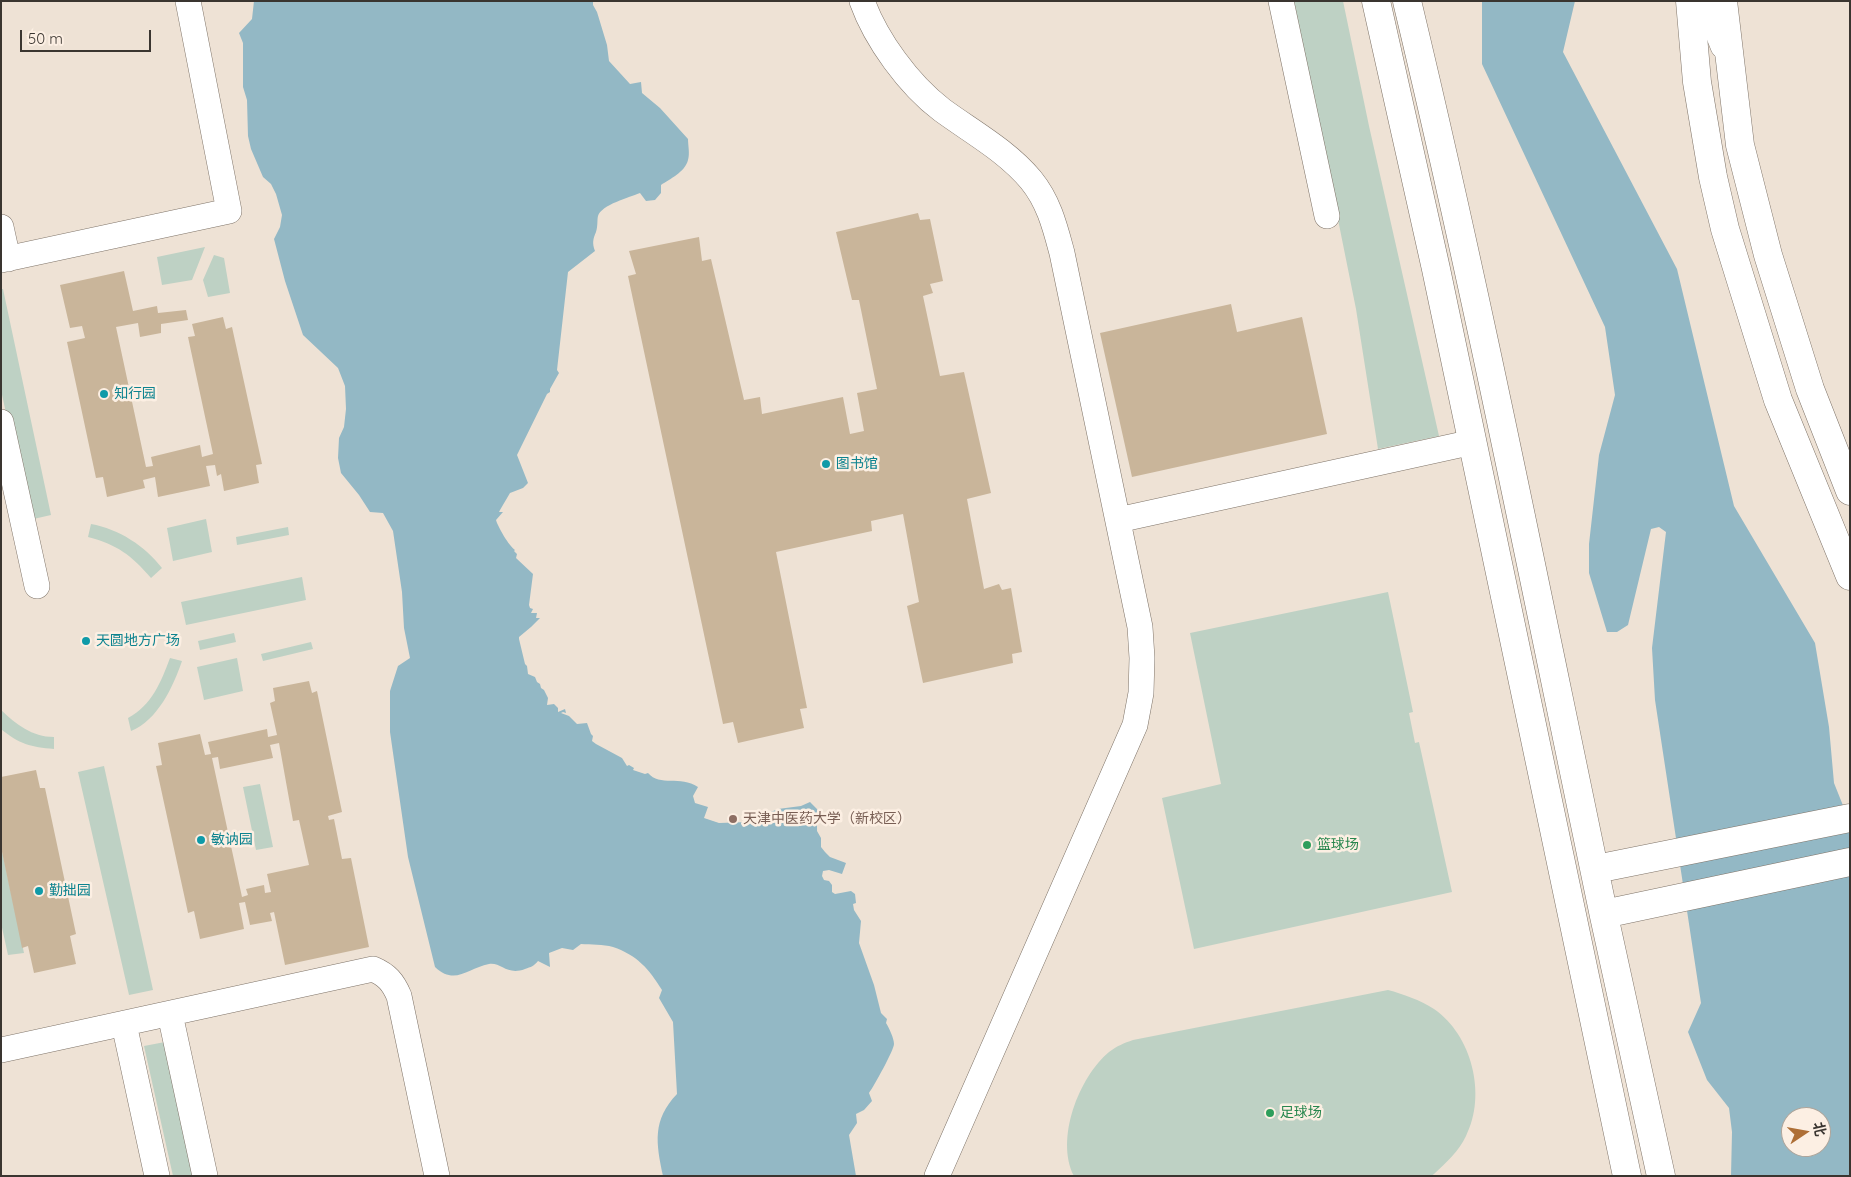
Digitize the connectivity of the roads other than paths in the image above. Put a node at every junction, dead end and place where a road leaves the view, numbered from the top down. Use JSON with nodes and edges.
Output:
{"nodes":[{"id":1,"x":188,"y":1,"type":"edge"},
{"id":2,"x":862,"y":1,"type":"edge"},
{"id":3,"x":1281,"y":1,"type":"edge"},
{"id":4,"x":1376,"y":1,"type":"edge"},
{"id":5,"x":1407,"y":1,"type":"edge"},
{"id":6,"x":1690,"y":1,"type":"edge"},
{"id":7,"x":1705,"y":1,"type":"edge"},
{"id":8,"x":1724,"y":1,"type":"edge"},
{"id":9,"x":1731,"y":67,"type":"junction"},
{"id":10,"x":1327,"y":216,"type":"dead end"},
{"id":11,"x":1,"y":227,"type":"edge"},
{"id":12,"x":5,"y":260,"type":"edge"},
{"id":13,"x":1436,"y":269,"type":"junction"},
{"id":14,"x":1,"y":422,"type":"edge"},
{"id":15,"x":1473,"y":442,"type":"junction"},
{"id":16,"x":1850,"y":491,"type":"edge"},
{"id":17,"x":1118,"y":520,"type":"junction"},
{"id":18,"x":1850,"y":576,"type":"edge"},
{"id":19,"x":37,"y":586,"type":"dead end"},
{"id":20,"x":1850,"y":818,"type":"edge"},
{"id":21,"x":1850,"y":862,"type":"edge"},
{"id":22,"x":1596,"y":869,"type":"junction"},
{"id":23,"x":1604,"y":914,"type":"junction"},
{"id":24,"x":170,"y":1014,"type":"junction"},
{"id":25,"x":124,"y":1024,"type":"junction"},
{"id":26,"x":1,"y":1050,"type":"edge"},
{"id":27,"x":157,"y":1176,"type":"edge"},
{"id":28,"x":205,"y":1176,"type":"edge"},
{"id":29,"x":437,"y":1176,"type":"edge"},
{"id":30,"x":937,"y":1176,"type":"edge"},
{"id":31,"x":1627,"y":1176,"type":"edge"},
{"id":32,"x":1662,"y":1176,"type":"edge"}],
"edges":[{"from":1,"to":12,"type":"street"},
{"from":2,"to":17,"type":"street"},
{"from":3,"to":10,"type":"street"},
{"from":4,"to":13,"type":"main road"},
{"from":5,"to":13,"type":"main road"},
{"from":5,"to":22,"type":"main road"},
{"from":6,"to":18,"type":"main road"},
{"from":7,"to":9,"type":"street"},
{"from":8,"to":9,"type":"main road"},
{"from":9,"to":16,"type":"main road"},
{"from":11,"to":12,"type":"street"},
{"from":13,"to":15,"type":"main road"},
{"from":14,"to":19,"type":"street"},
{"from":15,"to":17,"type":"street"},
{"from":15,"to":31,"type":"main road"},
{"from":17,"to":30,"type":"street"},
{"from":20,"to":22,"type":"main road"},
{"from":21,"to":23,"type":"main road"},
{"from":22,"to":23,"type":"main road"},
{"from":23,"to":32,"type":"main road"},
{"from":24,"to":25,"type":"street"},
{"from":24,"to":28,"type":"street"},
{"from":24,"to":29,"type":"street"},
{"from":25,"to":26,"type":"street"},
{"from":25,"to":27,"type":"street"}]}
